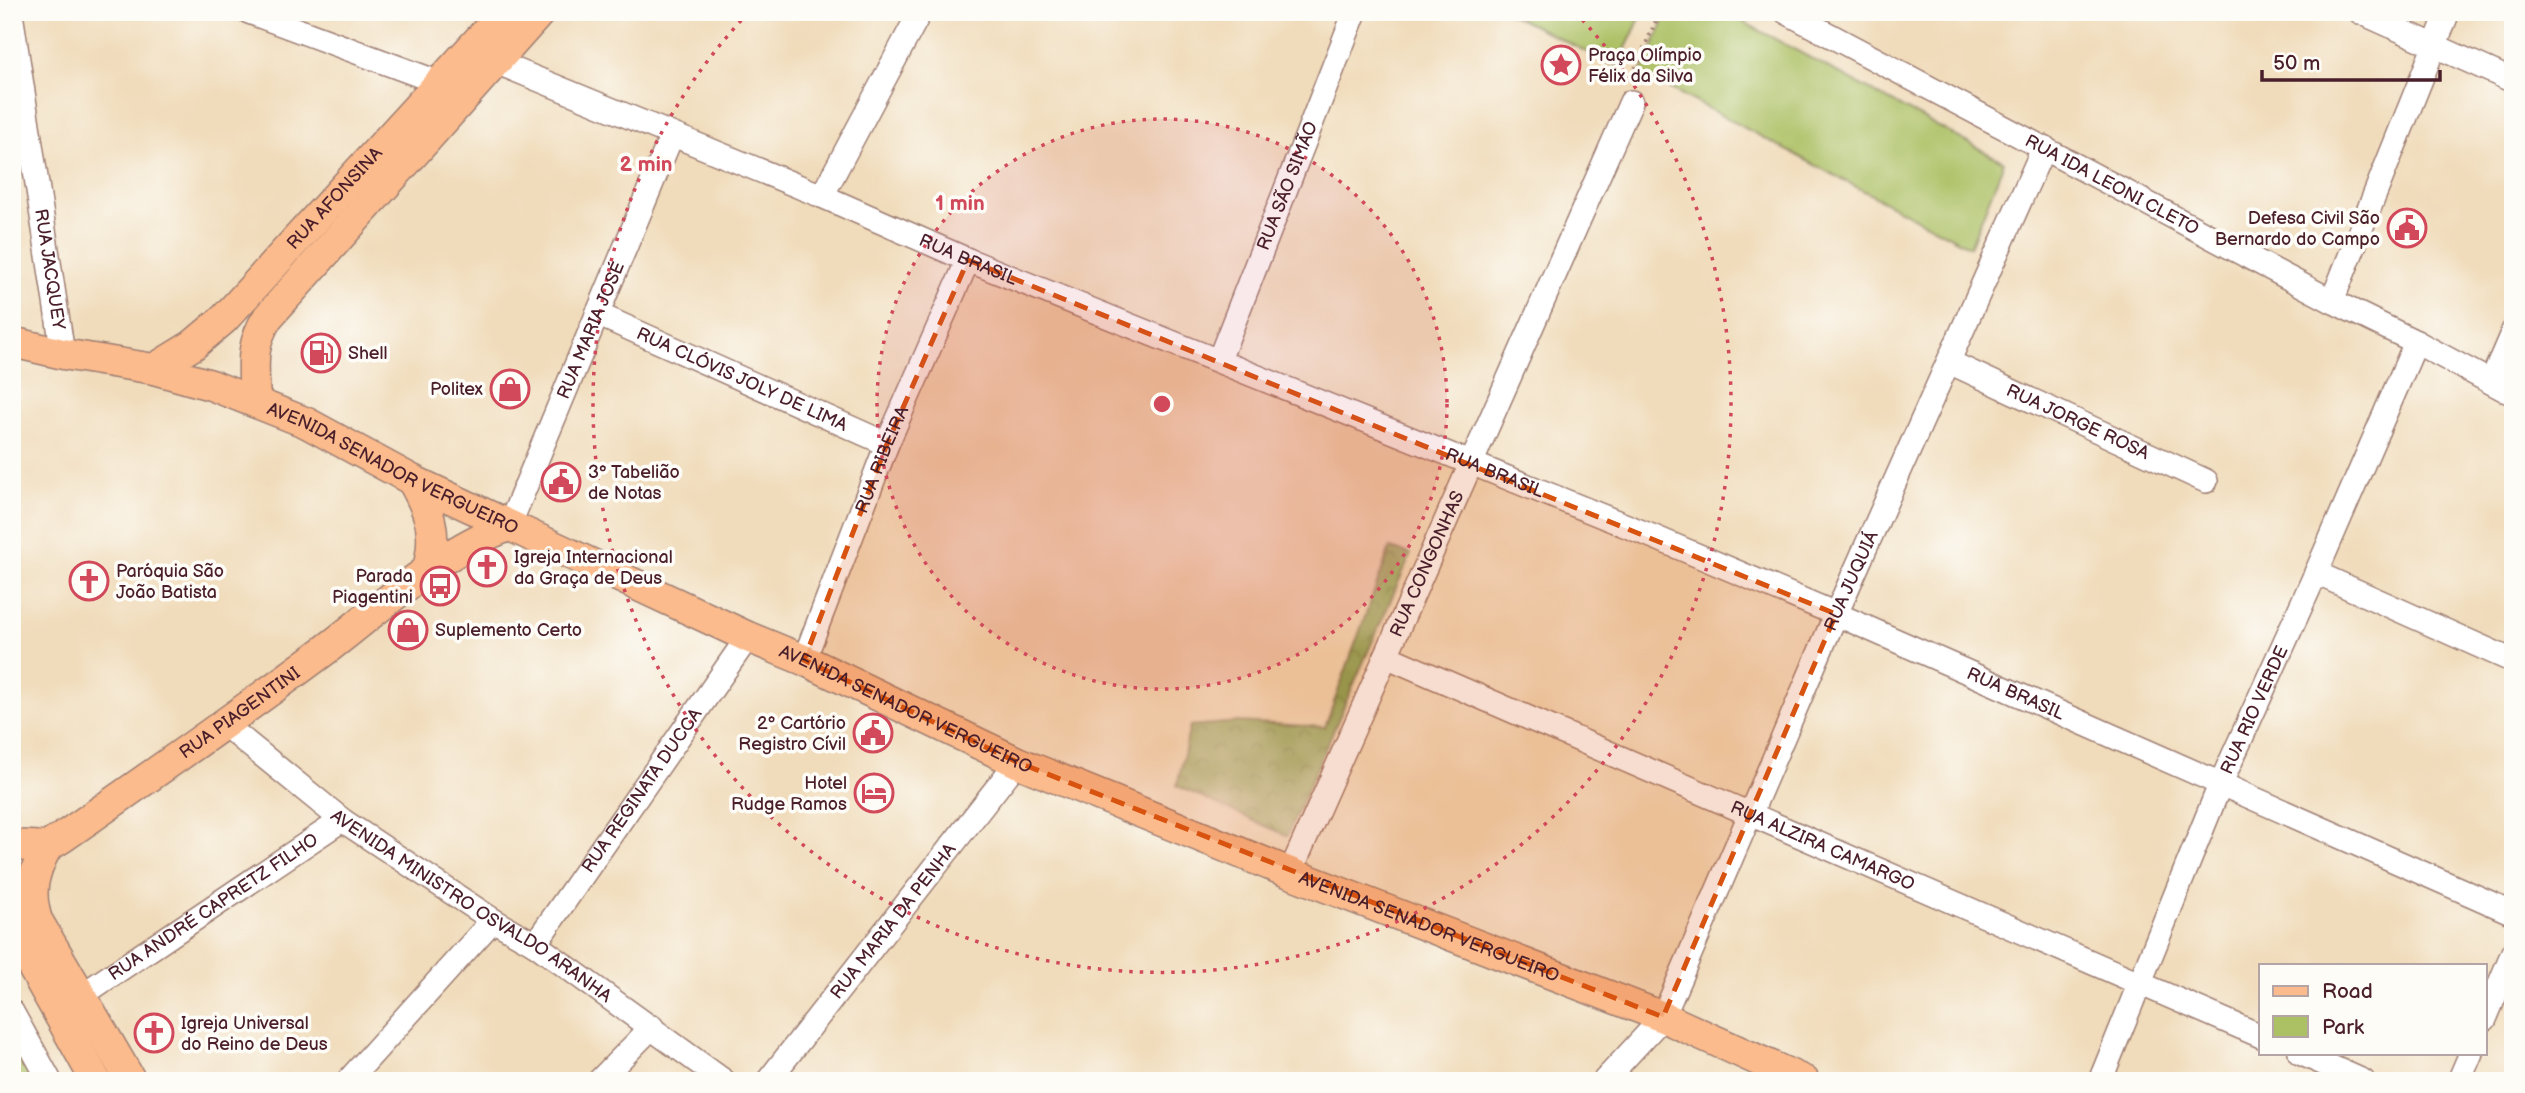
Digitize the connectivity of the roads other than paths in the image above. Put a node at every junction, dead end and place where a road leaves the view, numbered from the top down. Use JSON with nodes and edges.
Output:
{"nodes":[{"id":1,"x":249,"y":12,"type":"edge"},
{"id":2,"x":504,"y":12,"type":"edge"},
{"id":3,"x":540,"y":12,"type":"edge"},
{"id":4,"x":920,"y":12,"type":"edge"},
{"id":5,"x":1355,"y":12,"type":"edge"},
{"id":6,"x":1786,"y":12,"type":"edge"},
{"id":7,"x":2360,"y":12,"type":"edge"},
{"id":8,"x":2448,"y":12,"type":"edge"},
{"id":9,"x":12,"y":20,"type":"edge"},
{"id":10,"x":2433,"y":47,"type":"junction"},
{"id":11,"x":481,"y":56,"type":"junction"},
{"id":12,"x":2513,"y":81,"type":"edge"},
{"id":13,"x":440,"y":83,"type":"junction"},
{"id":14,"x":1631,"y":102,"type":"road end"},
{"id":15,"x":672,"y":135,"type":"junction"},
{"id":16,"x":2044,"y":147,"type":"junction"},
{"id":17,"x":822,"y":196,"type":"junction"},
{"id":18,"x":968,"y":260,"type":"junction"},
{"id":19,"x":2332,"y":302,"type":"junction"},
{"id":20,"x":597,"y":314,"type":"junction"},
{"id":21,"x":2513,"y":331,"type":"edge"},
{"id":22,"x":12,"y":342,"type":"edge"},
{"id":23,"x":2416,"y":342,"type":"junction"},
{"id":24,"x":63,"y":354,"type":"junction"},
{"id":25,"x":1219,"y":360,"type":"junction"},
{"id":26,"x":1949,"y":362,"type":"junction"},
{"id":27,"x":154,"y":369,"type":"junction"},
{"id":28,"x":2491,"y":382,"type":"junction"},
{"id":29,"x":2513,"y":394,"type":"edge"},
{"id":30,"x":255,"y":402,"type":"junction"},
{"id":31,"x":887,"y":444,"type":"junction"},
{"id":32,"x":1473,"y":462,"type":"junction"},
{"id":33,"x":412,"y":480,"type":"junction"},
{"id":34,"x":2206,"y":481,"type":"dead end"},
{"id":35,"x":509,"y":526,"type":"junction"},
{"id":36,"x":427,"y":572,"type":"junction"},
{"id":37,"x":2316,"y":573,"type":"junction"},
{"id":38,"x":1836,"y":614,"type":"junction"},
{"id":39,"x":748,"y":637,"type":"junction"},
{"id":40,"x":1386,"y":656,"type":"junction"},
{"id":41,"x":804,"y":660,"type":"junction"},
{"id":42,"x":2513,"y":661,"type":"edge"},
{"id":43,"x":225,"y":725,"type":"junction"},
{"id":44,"x":1017,"y":762,"type":"junction"},
{"id":45,"x":2220,"y":785,"type":"junction"},
{"id":46,"x":1749,"y":814,"type":"junction"},
{"id":47,"x":342,"y":820,"type":"junction"},
{"id":48,"x":12,"y":845,"type":"edge"},
{"id":49,"x":47,"y":847,"type":"junction"},
{"id":50,"x":1290,"y":873,"type":"junction"},
{"id":51,"x":2513,"y":914,"type":"edge"},
{"id":52,"x":493,"y":920,"type":"junction"},
{"id":53,"x":535,"y":944,"type":"junction"},
{"id":54,"x":15,"y":945,"type":"edge"},
{"id":55,"x":2513,"y":952,"type":"edge"},
{"id":56,"x":2139,"y":982,"type":"junction"},
{"id":57,"x":82,"y":995,"type":"junction"},
{"id":58,"x":12,"y":1012,"type":"edge"},
{"id":59,"x":1663,"y":1017,"type":"junction"},
{"id":60,"x":2486,"y":1017,"type":"edge"},
{"id":61,"x":652,"y":1027,"type":"junction"},
{"id":62,"x":2259,"y":1035,"type":"edge"},
{"id":63,"x":2302,"y":1054,"type":"edge"},
{"id":64,"x":2471,"y":1054,"type":"edge"},
{"id":65,"x":50,"y":1081,"type":"edge"},
{"id":66,"x":96,"y":1081,"type":"edge"},
{"id":67,"x":131,"y":1081,"type":"edge"},
{"id":68,"x":348,"y":1081,"type":"edge"},
{"id":69,"x":599,"y":1081,"type":"edge"},
{"id":70,"x":724,"y":1081,"type":"edge"},
{"id":71,"x":768,"y":1081,"type":"edge"},
{"id":72,"x":1604,"y":1081,"type":"edge"},
{"id":73,"x":1804,"y":1081,"type":"edge"},
{"id":74,"x":2100,"y":1081,"type":"edge"},
{"id":75,"x":2363,"y":1081,"type":"edge"},
{"id":76,"x":2459,"y":1081,"type":"edge"}],
"edges":[{"from":1,"to":13,"type":"street"},
{"from":2,"to":11,"type":"main road","name":"RUA AFONSINA"},
{"from":3,"to":11,"type":"main road","name":"RUA AFONSINA"},
{"from":4,"to":17,"type":"street"},
{"from":5,"to":25,"type":"street","name":"RUA SÃO SIMÃO"},
{"from":6,"to":16,"type":"street","name":"RUA IDA LEONI CLETO"},
{"from":7,"to":10,"type":"street"},
{"from":8,"to":10,"type":"street"},
{"from":9,"to":24,"type":"street","name":"RUA JACQUEY"},
{"from":10,"to":12,"type":"street"},
{"from":10,"to":19,"type":"street"},
{"from":11,"to":13,"type":"main road","name":"RUA AFONSINA"},
{"from":11,"to":15,"type":"street","name":"RUA BRASIL"},
{"from":11,"to":30,"type":"main road","name":"RUA AFONSINA"},
{"from":13,"to":27,"type":"main road","name":"RUA AFONSINA"},
{"from":14,"to":32,"type":"street","name":"RUA CONGONHAS"},
{"from":15,"to":17,"type":"street","name":"RUA BRASIL"},
{"from":15,"to":20,"type":"street","name":"RUA MARIA JOSÉ"},
{"from":16,"to":19,"type":"street","name":"RUA IDA LEONI CLETO"},
{"from":16,"to":26,"type":"street","name":"RUA JUQUIÁ"},
{"from":17,"to":18,"type":"street","name":"RUA BRASIL"},
{"from":18,"to":25,"type":"street","name":"RUA BRASIL"},
{"from":18,"to":31,"type":"street","name":"RUA RIBEIRA"},
{"from":19,"to":23,"type":"street","name":"RUA IDA LEONI CLETO"},
{"from":20,"to":31,"type":"street","name":"RUA CLÓVIS JOLY DE LIMA"},
{"from":20,"to":35,"type":"street","name":"RUA MARIA JOSÉ"},
{"from":21,"to":28,"type":"street"},
{"from":22,"to":24,"type":"main road","name":"AVENIDA SENADOR VERGUEIRO"},
{"from":23,"to":28,"type":"street","name":"RUA IDA LEONI CLETO"},
{"from":23,"to":37,"type":"street","name":"RUA RIO VERDE"},
{"from":24,"to":27,"type":"main road","name":"AVENIDA SENADOR VERGUEIRO"},
{"from":25,"to":32,"type":"street","name":"RUA BRASIL"},
{"from":26,"to":34,"type":"street","name":"RUA JORGE ROSA"},
{"from":26,"to":38,"type":"street","name":"RUA JUQUIÁ"},
{"from":27,"to":30,"type":"main road","name":"AVENIDA SENADOR VERGUEIRO"},
{"from":28,"to":29,"type":"street","name":"RUA IDA LEONI CLETO"},
{"from":30,"to":33,"type":"main road","name":"AVENIDA SENADOR VERGUEIRO"},
{"from":31,"to":41,"type":"street","name":"RUA RIBEIRA"},
{"from":32,"to":38,"type":"street","name":"RUA BRASIL"},
{"from":32,"to":40,"type":"street","name":"RUA CONGONHAS"},
{"from":33,"to":35,"type":"main road","name":"AVENIDA SENADOR VERGUEIRO"},
{"from":33,"to":36,"type":"main road"},
{"from":35,"to":36,"type":"main road","name":"RUA PIAGENTINI"},
{"from":35,"to":39,"type":"main road","name":"AVENIDA SENADOR VERGUEIRO"},
{"from":36,"to":43,"type":"main road","name":"RUA PIAGENTINI"},
{"from":37,"to":42,"type":"street"},
{"from":37,"to":45,"type":"street","name":"RUA RIO VERDE"},
{"from":38,"to":45,"type":"street","name":"RUA BRASIL"},
{"from":38,"to":46,"type":"street","name":"RUA JUQUIÁ"},
{"from":39,"to":41,"type":"main road","name":"AVENIDA SENADOR VERGUEIRO"},
{"from":39,"to":53,"type":"street","name":"RUA REGINATA DUCCA"},
{"from":40,"to":46,"type":"street","name":"RUA ALZIRA CAMARGO"},
{"from":40,"to":50,"type":"street","name":"RUA CONGONHAS"},
{"from":41,"to":44,"type":"main road","name":"AVENIDA SENADOR VERGUEIRO"},
{"from":43,"to":47,"type":"street","name":"AVENIDA MINISTRO OSVALDO ARANHA"},
{"from":43,"to":49,"type":"main road","name":"RUA PIAGENTINI"},
{"from":44,"to":50,"type":"main road","name":"AVENIDA SENADOR VERGUEIRO"},
{"from":44,"to":71,"type":"street","name":"RUA MARIA DA PENHA"},
{"from":45,"to":51,"type":"street","name":"RUA BRASIL"},
{"from":45,"to":56,"type":"street","name":"RUA RIO VERDE"},
{"from":46,"to":56,"type":"street","name":"RUA ALZIRA CAMARGO"},
{"from":46,"to":59,"type":"street","name":"RUA JUQUIÁ"},
{"from":47,"to":52,"type":"street","name":"AVENIDA MINISTRO OSVALDO ARANHA"},
{"from":47,"to":57,"type":"street","name":"RUA ANDRÉ CAPRETZ FILHO"},
{"from":48,"to":49,"type":"main road"},
{"from":49,"to":57,"type":"main road"},
{"from":50,"to":59,"type":"main road","name":"AVENIDA SENADOR VERGUEIRO"},
{"from":52,"to":53,"type":"street","name":"AVENIDA MINISTRO OSVALDO ARANHA"},
{"from":52,"to":68,"type":"street"},
{"from":53,"to":61,"type":"street","name":"AVENIDA MINISTRO OSVALDO ARANHA"},
{"from":54,"to":66,"type":"main road"},
{"from":55,"to":60,"type":"street"},
{"from":56,"to":62,"type":"street","name":"RUA ALZIRA CAMARGO"},
{"from":56,"to":74,"type":"street","name":"RUA RIO VERDE"},
{"from":57,"to":67,"type":"main road"},
{"from":58,"to":65,"type":"street"},
{"from":59,"to":72,"type":"street","name":"RUA JUQUIÁ"},
{"from":59,"to":73,"type":"main road","name":"AVENIDA SENADOR VERGUEIRO"},
{"from":61,"to":69,"type":"street"},
{"from":61,"to":70,"type":"street","name":"AVENIDA MINISTRO OSVALDO ARANHA"},
{"from":63,"to":75,"type":"street"},
{"from":64,"to":76,"type":"street"}]}
